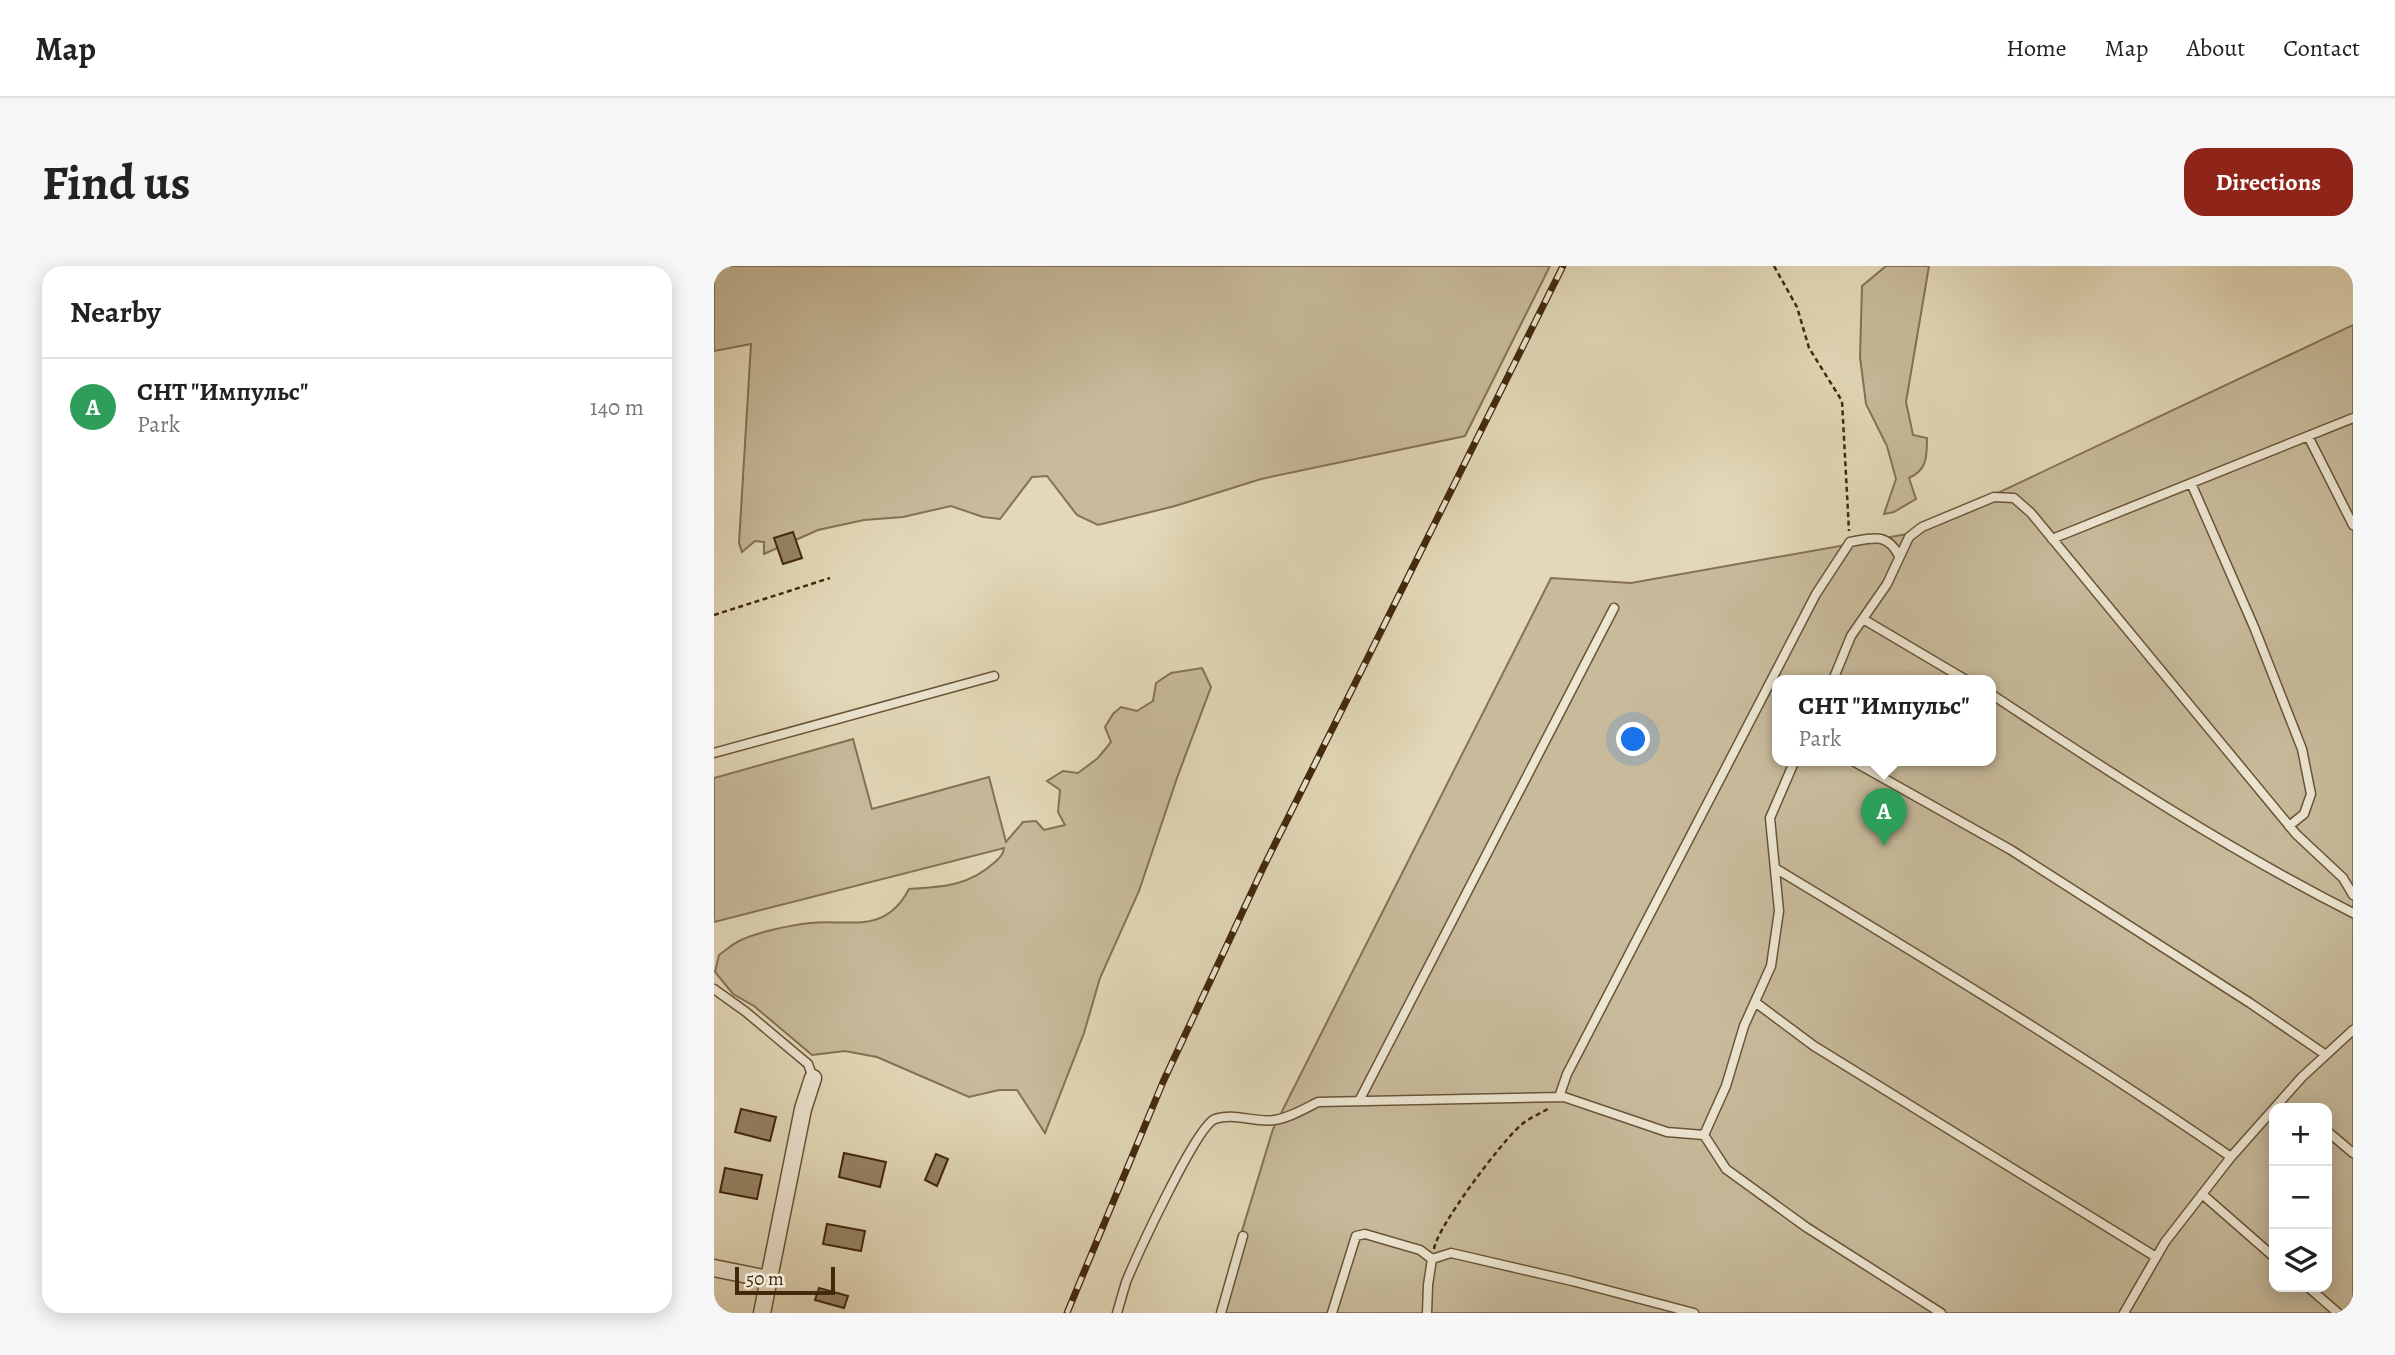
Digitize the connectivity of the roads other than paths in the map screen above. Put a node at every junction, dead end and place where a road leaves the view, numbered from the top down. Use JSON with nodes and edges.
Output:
{"nodes":[{"id":1,"x":2353,"y":418,"type":"edge"},
{"id":2,"x":2308,"y":436,"type":"junction"},
{"id":3,"x":2190,"y":483,"type":"junction"},
{"id":4,"x":2353,"y":526,"type":"edge"},
{"id":5,"x":2052,"y":538,"type":"junction"},
{"id":6,"x":1899,"y":555,"type":"junction"},
{"id":7,"x":1614,"y":608,"type":"dead end"},
{"id":8,"x":1863,"y":619,"type":"junction"},
{"id":9,"x":1774,"y":675,"type":"edge"},
{"id":10,"x":1835,"y":675,"type":"edge"},
{"id":11,"x":1958,"y":675,"type":"edge"},
{"id":12,"x":994,"y":676,"type":"dead end"},
{"id":13,"x":1772,"y":679,"type":"edge"},
{"id":14,"x":1996,"y":697,"type":"edge"},
{"id":15,"x":714,"y":753,"type":"edge"},
{"id":16,"x":1792,"y":766,"type":"edge"},
{"id":17,"x":1862,"y":766,"type":"edge"},
{"id":18,"x":2289,"y":825,"type":"junction"},
{"id":19,"x":1775,"y":869,"type":"junction"},
{"id":20,"x":2353,"y":895,"type":"edge"},
{"id":21,"x":2353,"y":913,"type":"edge"},
{"id":22,"x":714,"y":989,"type":"edge"},
{"id":23,"x":1755,"y":1002,"type":"junction"},
{"id":24,"x":2353,"y":1030,"type":"edge"},
{"id":25,"x":2326,"y":1055,"type":"junction"},
{"id":26,"x":813,"y":1078,"type":"joint"},
{"id":27,"x":1559,"y":1097,"type":"junction"},
{"id":28,"x":1359,"y":1101,"type":"junction"},
{"id":29,"x":2282,"y":1103,"type":"edge"},
{"id":30,"x":2269,"y":1119,"type":"edge"},
{"id":31,"x":2332,"y":1134,"type":"edge"},
{"id":32,"x":1704,"y":1135,"type":"junction"},
{"id":33,"x":2353,"y":1153,"type":"edge"},
{"id":34,"x":2231,"y":1157,"type":"junction"},
{"id":35,"x":2202,"y":1194,"type":"junction"},
{"id":36,"x":1243,"y":1236,"type":"dead end"},
{"id":37,"x":2269,"y":1253,"type":"edge"},
{"id":38,"x":2156,"y":1257,"type":"junction"},
{"id":39,"x":1432,"y":1259,"type":"junction"},
{"id":40,"x":714,"y":1268,"type":"edge"},
{"id":41,"x":768,"y":1279,"type":"junction"},
{"id":42,"x":2314,"y":1292,"type":"edge"},
{"id":43,"x":762,"y":1313,"type":"edge"},
{"id":44,"x":1117,"y":1313,"type":"edge"},
{"id":45,"x":1221,"y":1313,"type":"edge"},
{"id":46,"x":1332,"y":1313,"type":"edge"},
{"id":47,"x":1427,"y":1313,"type":"edge"},
{"id":48,"x":1694,"y":1313,"type":"edge"},
{"id":49,"x":1941,"y":1313,"type":"edge"},
{"id":50,"x":2124,"y":1313,"type":"edge"},
{"id":51,"x":2338,"y":1313,"type":"edge"}],
"edges":[{"from":1,"to":2,"type":"lane"},
{"from":2,"to":3,"type":"lane"},
{"from":2,"to":4,"type":"lane"},
{"from":3,"to":5,"type":"lane"},
{"from":3,"to":18,"type":"lane"},
{"from":5,"to":6,"type":"lane"},
{"from":5,"to":18,"type":"lane"},
{"from":6,"to":8,"type":"lane"},
{"from":6,"to":9,"type":"lane"},
{"from":7,"to":28,"type":"lane"},
{"from":8,"to":10,"type":"lane"},
{"from":8,"to":11,"type":"lane"},
{"from":12,"to":15,"type":"lane"},
{"from":13,"to":27,"type":"lane"},
{"from":14,"to":21,"type":"lane"},
{"from":16,"to":19,"type":"lane"},
{"from":17,"to":25,"type":"lane"},
{"from":18,"to":20,"type":"lane"},
{"from":19,"to":23,"type":"lane"},
{"from":19,"to":34,"type":"lane"},
{"from":22,"to":26,"type":"lane"},
{"from":23,"to":32,"type":"lane"},
{"from":23,"to":38,"type":"lane"},
{"from":24,"to":25,"type":"lane"},
{"from":25,"to":29,"type":"lane"},
{"from":26,"to":41,"type":"street"},
{"from":27,"to":28,"type":"lane"},
{"from":27,"to":32,"type":"lane"},
{"from":28,"to":44,"type":"lane"},
{"from":30,"to":34,"type":"lane"},
{"from":31,"to":33,"type":"lane"},
{"from":32,"to":49,"type":"lane"},
{"from":34,"to":35,"type":"lane"},
{"from":35,"to":37,"type":"lane"},
{"from":35,"to":38,"type":"lane"},
{"from":36,"to":45,"type":"lane"},
{"from":38,"to":50,"type":"lane"},
{"from":39,"to":46,"type":"lane"},
{"from":39,"to":47,"type":"lane"},
{"from":39,"to":48,"type":"lane"},
{"from":40,"to":41,"type":"street"},
{"from":41,"to":43,"type":"street"},
{"from":42,"to":51,"type":"lane"}]}
